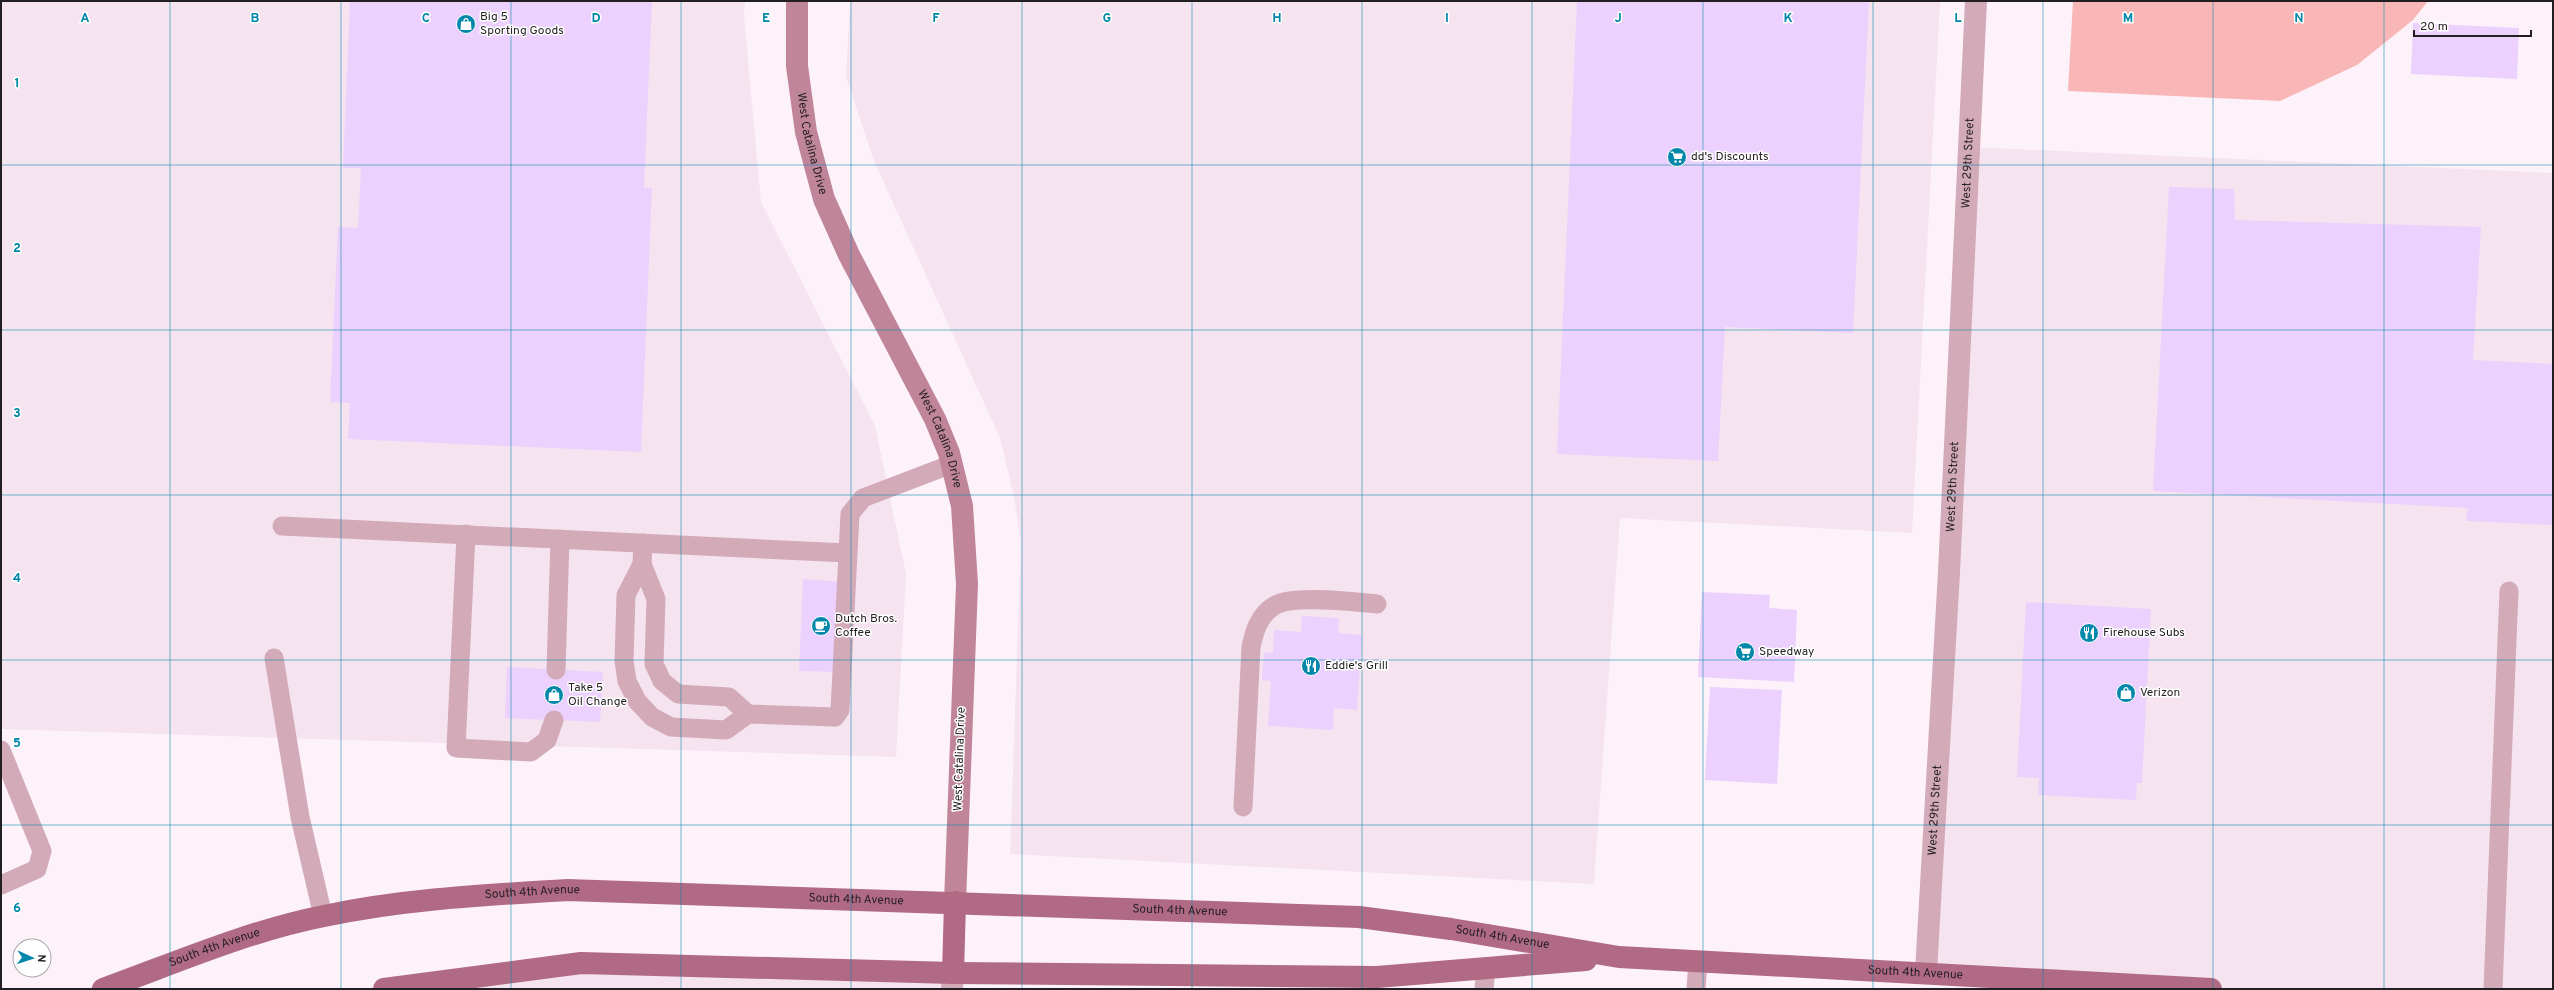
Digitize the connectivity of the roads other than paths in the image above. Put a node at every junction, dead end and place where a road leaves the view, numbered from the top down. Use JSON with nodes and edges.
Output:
{"nodes":[{"id":1,"x":797,"y":1,"type":"edge"},
{"id":2,"x":1976,"y":1,"type":"edge"},
{"id":3,"x":952,"y":464,"type":"junction"},
{"id":4,"x":282,"y":526,"type":"dead end"},
{"id":5,"x":466,"y":534,"type":"junction"},
{"id":6,"x":560,"y":539,"type":"junction"},
{"id":7,"x":643,"y":543,"type":"junction"},
{"id":8,"x":847,"y":553,"type":"junction"},
{"id":9,"x":642,"y":564,"type":"junction"},
{"id":10,"x":2509,"y":591,"type":"dead end"},
{"id":11,"x":1377,"y":604,"type":"dead end"},
{"id":12,"x":274,"y":658,"type":"dead end"},
{"id":13,"x":556,"y":670,"type":"dead end"},
{"id":14,"x":748,"y":714,"type":"junction"},
{"id":15,"x":554,"y":720,"type":"dead end"},
{"id":16,"x":1,"y":750,"type":"edge"},
{"id":17,"x":1243,"y":807,"type":"dead end"},
{"id":18,"x":1,"y":885,"type":"edge"},
{"id":19,"x":955,"y":902,"type":"junction"},
{"id":20,"x":323,"y":916,"type":"junction"},
{"id":21,"x":1619,"y":957,"type":"junction"},
{"id":22,"x":1698,"y":962,"type":"junction"},
{"id":23,"x":1926,"y":972,"type":"junction"},
{"id":24,"x":1485,"y":978,"type":"edge"},
{"id":25,"x":953,"y":981,"type":"edge"},
{"id":26,"x":1269,"y":983,"type":"edge"},
{"id":27,"x":2082,"y":985,"type":"edge"},
{"id":28,"x":103,"y":989,"type":"edge"},
{"id":29,"x":384,"y":989,"type":"edge"},
{"id":30,"x":1696,"y":989,"type":"edge"},
{"id":31,"x":2211,"y":989,"type":"edge"},
{"id":32,"x":2493,"y":989,"type":"edge"}],
"edges":[{"from":1,"to":3,"type":"street","name":"West Catalina Drive"},
{"from":2,"to":23,"type":"street","name":"West 29th Street"},
{"from":3,"to":8,"type":"lane"},
{"from":3,"to":19,"type":"street","name":"West Catalina Drive"},
{"from":4,"to":5,"type":"lane"},
{"from":5,"to":6,"type":"lane"},
{"from":5,"to":15,"type":"lane"},
{"from":6,"to":7,"type":"lane"},
{"from":6,"to":13,"type":"lane"},
{"from":7,"to":8,"type":"lane"},
{"from":7,"to":9,"type":"lane"},
{"from":8,"to":14,"type":"lane"},
{"from":9,"to":14,"type":"lane"},
{"from":9,"to":14,"type":"lane"},
{"from":10,"to":32,"type":"lane"},
{"from":11,"to":17,"type":"lane"},
{"from":12,"to":20,"type":"lane"},
{"from":16,"to":18,"type":"lane"},
{"from":19,"to":20,"type":"main road","name":"South 4th Avenue"},
{"from":19,"to":21,"type":"main road","name":"South 4th Avenue"},
{"from":19,"to":25,"type":"main road"},
{"from":20,"to":28,"type":"main road","name":"South 4th Avenue"},
{"from":21,"to":22,"type":"main road","name":"South 4th Avenue"},
{"from":21,"to":24,"type":"main road","name":"South 4th Avenue"},
{"from":22,"to":23,"type":"main road","name":"South 4th Avenue"},
{"from":22,"to":30,"type":"lane"},
{"from":23,"to":27,"type":"main road","name":"South 4th Avenue"},
{"from":24,"to":26,"type":"main road","name":"South 4th Avenue"},
{"from":25,"to":26,"type":"main road","name":"South 4th Avenue"},
{"from":25,"to":29,"type":"main road","name":"South 4th Avenue"},
{"from":27,"to":31,"type":"main road","name":"South 4th Avenue"}]}
